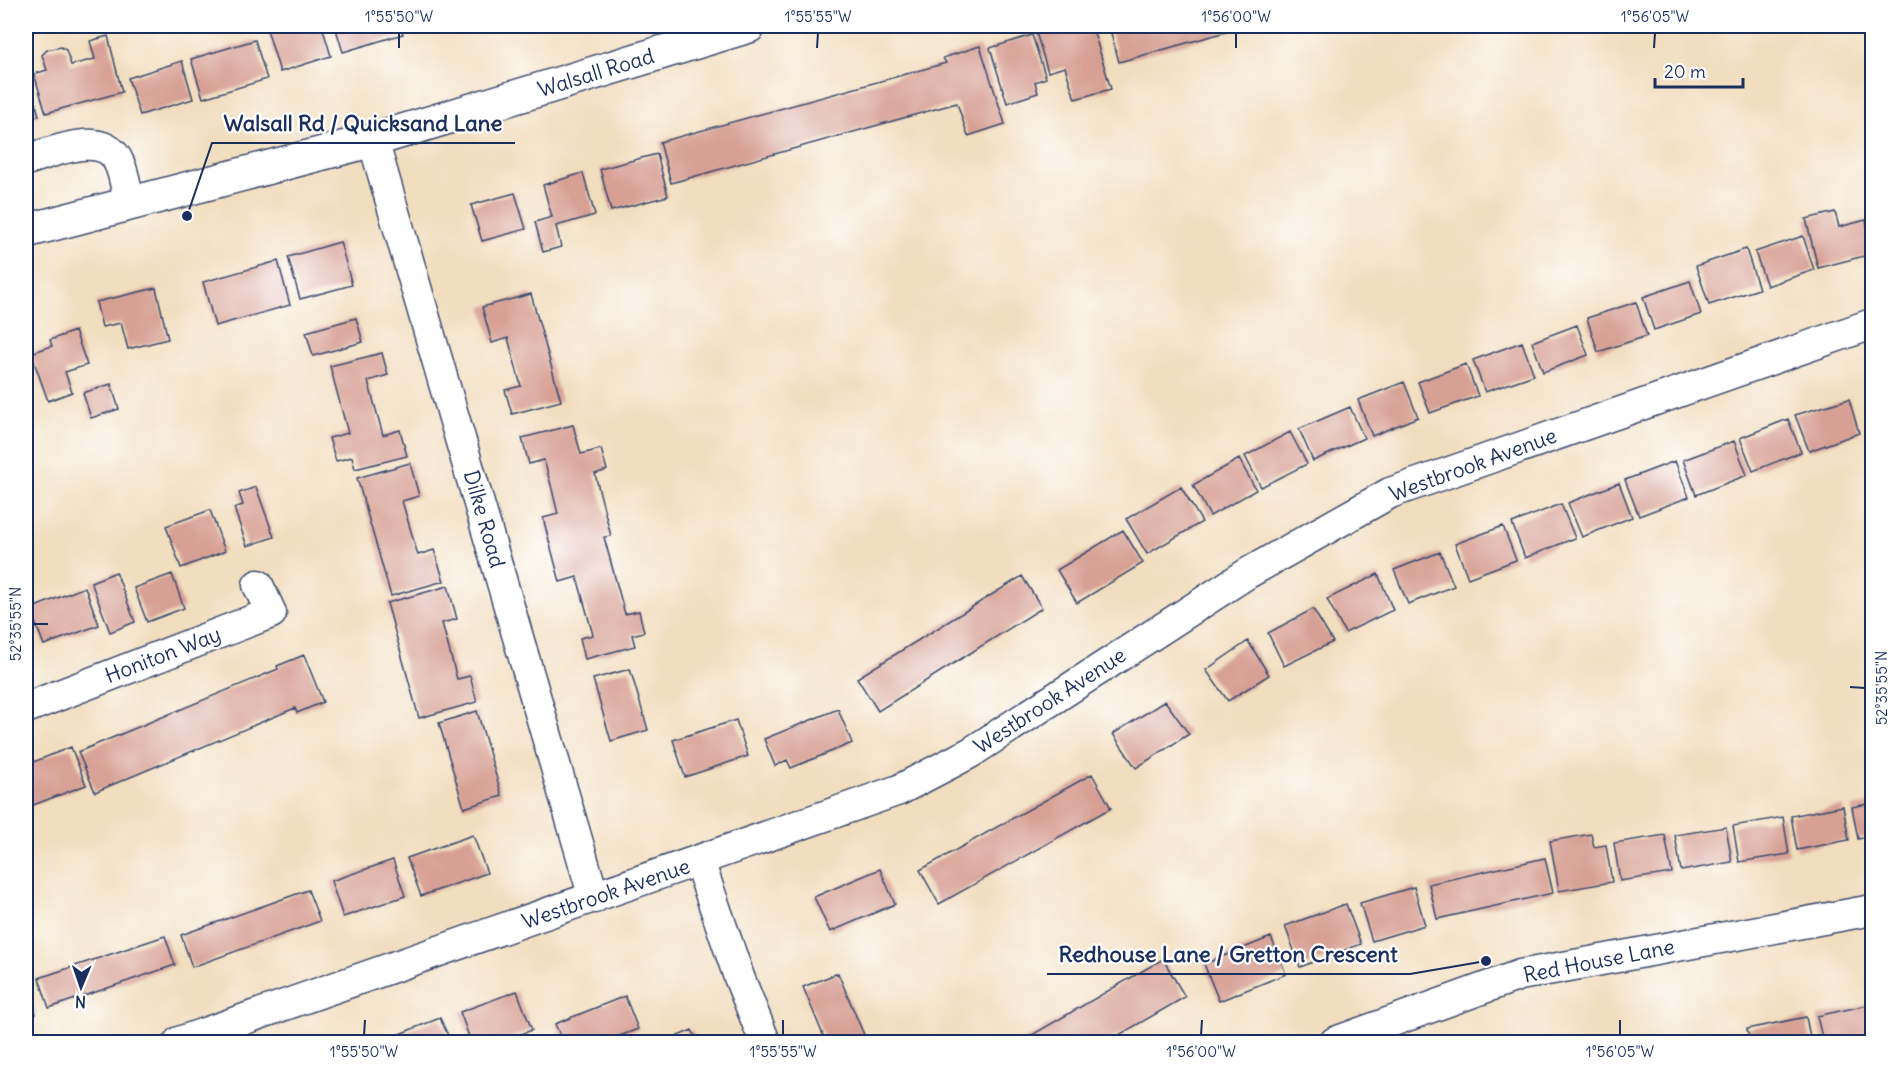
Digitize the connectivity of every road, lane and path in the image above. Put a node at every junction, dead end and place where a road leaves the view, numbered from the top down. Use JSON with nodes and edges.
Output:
{"nodes":[{"id":1,"x":749,"y":26,"type":"edge"},
{"id":2,"x":373,"y":140,"type":"junction"},
{"id":3,"x":26,"y":160,"type":"edge"},
{"id":4,"x":129,"y":204,"type":"junction"},
{"id":5,"x":26,"y":231,"type":"edge"},
{"id":6,"x":1872,"y":324,"type":"edge"},
{"id":7,"x":258,"y":585,"type":"dead end"},
{"id":8,"x":26,"y":708,"type":"edge"},
{"id":9,"x":699,"y":861,"type":"junction"},
{"id":10,"x":594,"y":898,"type":"junction"},
{"id":11,"x":1872,"y":910,"type":"edge"},
{"id":12,"x":198,"y":1040,"type":"edge"},
{"id":13,"x":765,"y":1042,"type":"edge"},
{"id":14,"x":1335,"y":1042,"type":"edge"}],
"edges":[{"from":1,"to":2,"type":"main road","name":"Walsall Road"},
{"from":2,"to":4,"type":"main road","name":"Walsall Road"},
{"from":2,"to":10,"type":"street","name":"Dilke Road"},
{"from":3,"to":4,"type":"street"},
{"from":4,"to":5,"type":"main road","name":"Walsall Road"},
{"from":6,"to":9,"type":"street","name":"Westbrook Avenue"},
{"from":7,"to":8,"type":"street","name":"Honiton Way"},
{"from":9,"to":10,"type":"street","name":"Westbrook Avenue"},
{"from":9,"to":13,"type":"street"},
{"from":10,"to":12,"type":"street","name":"Westbrook Avenue"},
{"from":11,"to":14,"type":"street","name":"Red House Lane"}]}
